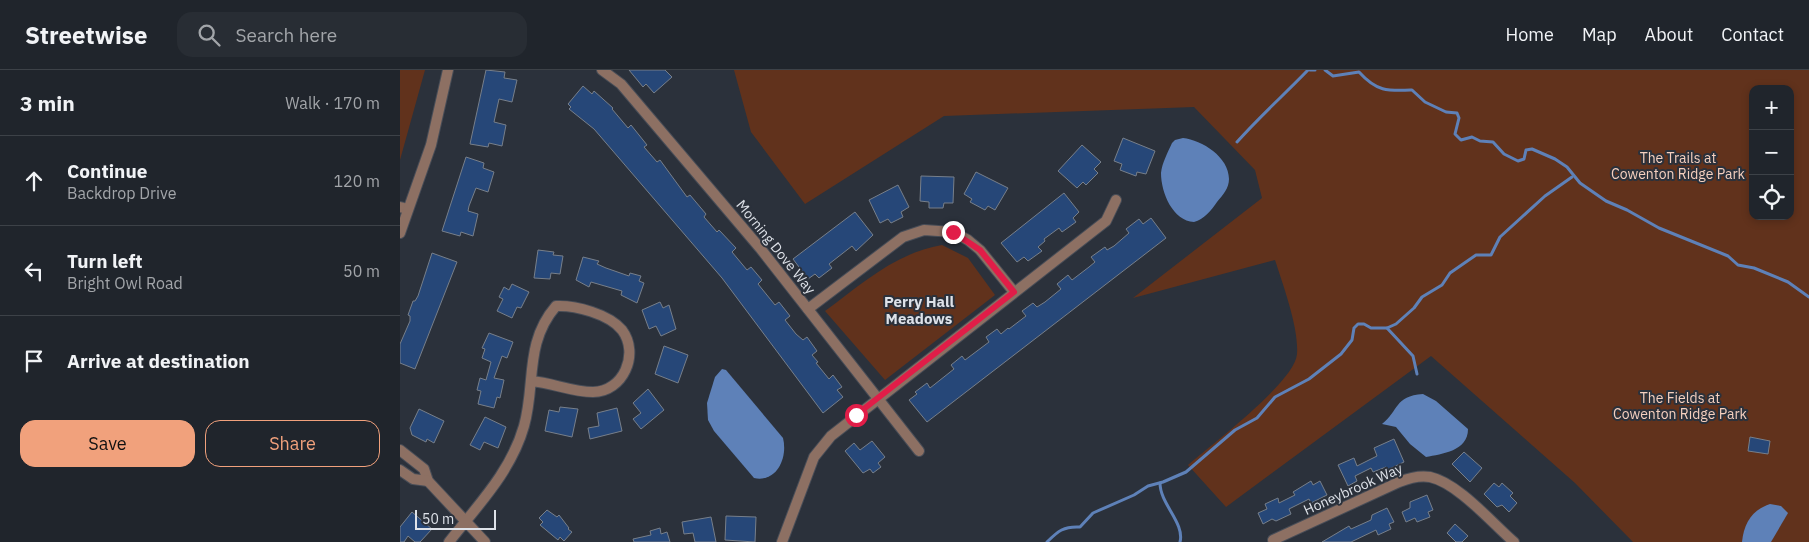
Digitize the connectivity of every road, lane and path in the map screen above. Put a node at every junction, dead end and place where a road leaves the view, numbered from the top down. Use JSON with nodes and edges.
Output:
{"nodes":[{"id":1,"x":448,"y":70,"type":"edge"},
{"id":2,"x":602,"y":70,"type":"edge"},
{"id":3,"x":1116,"y":200,"type":"dead end"},
{"id":4,"x":404,"y":208,"type":"edge"},
{"id":5,"x":400,"y":233,"type":"edge"},
{"id":6,"x":1014,"y":292,"type":"junction"},
{"id":7,"x":808,"y":309,"type":"junction"},
{"id":8,"x":532,"y":381,"type":"junction"},
{"id":9,"x":878,"y":399,"type":"junction"},
{"id":10,"x":400,"y":450,"type":"edge"},
{"id":11,"x":919,"y":451,"type":"dead end"},
{"id":12,"x":400,"y":470,"type":"edge"},
{"id":13,"x":428,"y":481,"type":"junction"},
{"id":14,"x":466,"y":520,"type":"junction"},
{"id":15,"x":1273,"y":540,"type":"dead end"},
{"id":16,"x":449,"y":542,"type":"edge"},
{"id":17,"x":485,"y":542,"type":"edge"},
{"id":18,"x":782,"y":542,"type":"edge"},
{"id":19,"x":1514,"y":542,"type":"edge"}],
"edges":[{"from":1,"to":4,"type":"street"},
{"from":2,"to":7,"type":"street","name":"Morning Dove Way"},
{"from":3,"to":6,"type":"street"},
{"from":4,"to":5,"type":"street"},
{"from":6,"to":7,"type":"street"},
{"from":6,"to":9,"type":"street"},
{"from":7,"to":9,"type":"street","name":"Morning Dove Way"},
{"from":8,"to":8,"type":"street"},
{"from":8,"to":14,"type":"street"},
{"from":9,"to":11,"type":"street","name":"Morning Dove Way"},
{"from":9,"to":18,"type":"street"},
{"from":10,"to":13,"type":"street"},
{"from":12,"to":13,"type":"street"},
{"from":13,"to":14,"type":"street"},
{"from":14,"to":16,"type":"street"},
{"from":14,"to":17,"type":"street"},
{"from":15,"to":19,"type":"street","name":"Honeybrook Way"}]}
